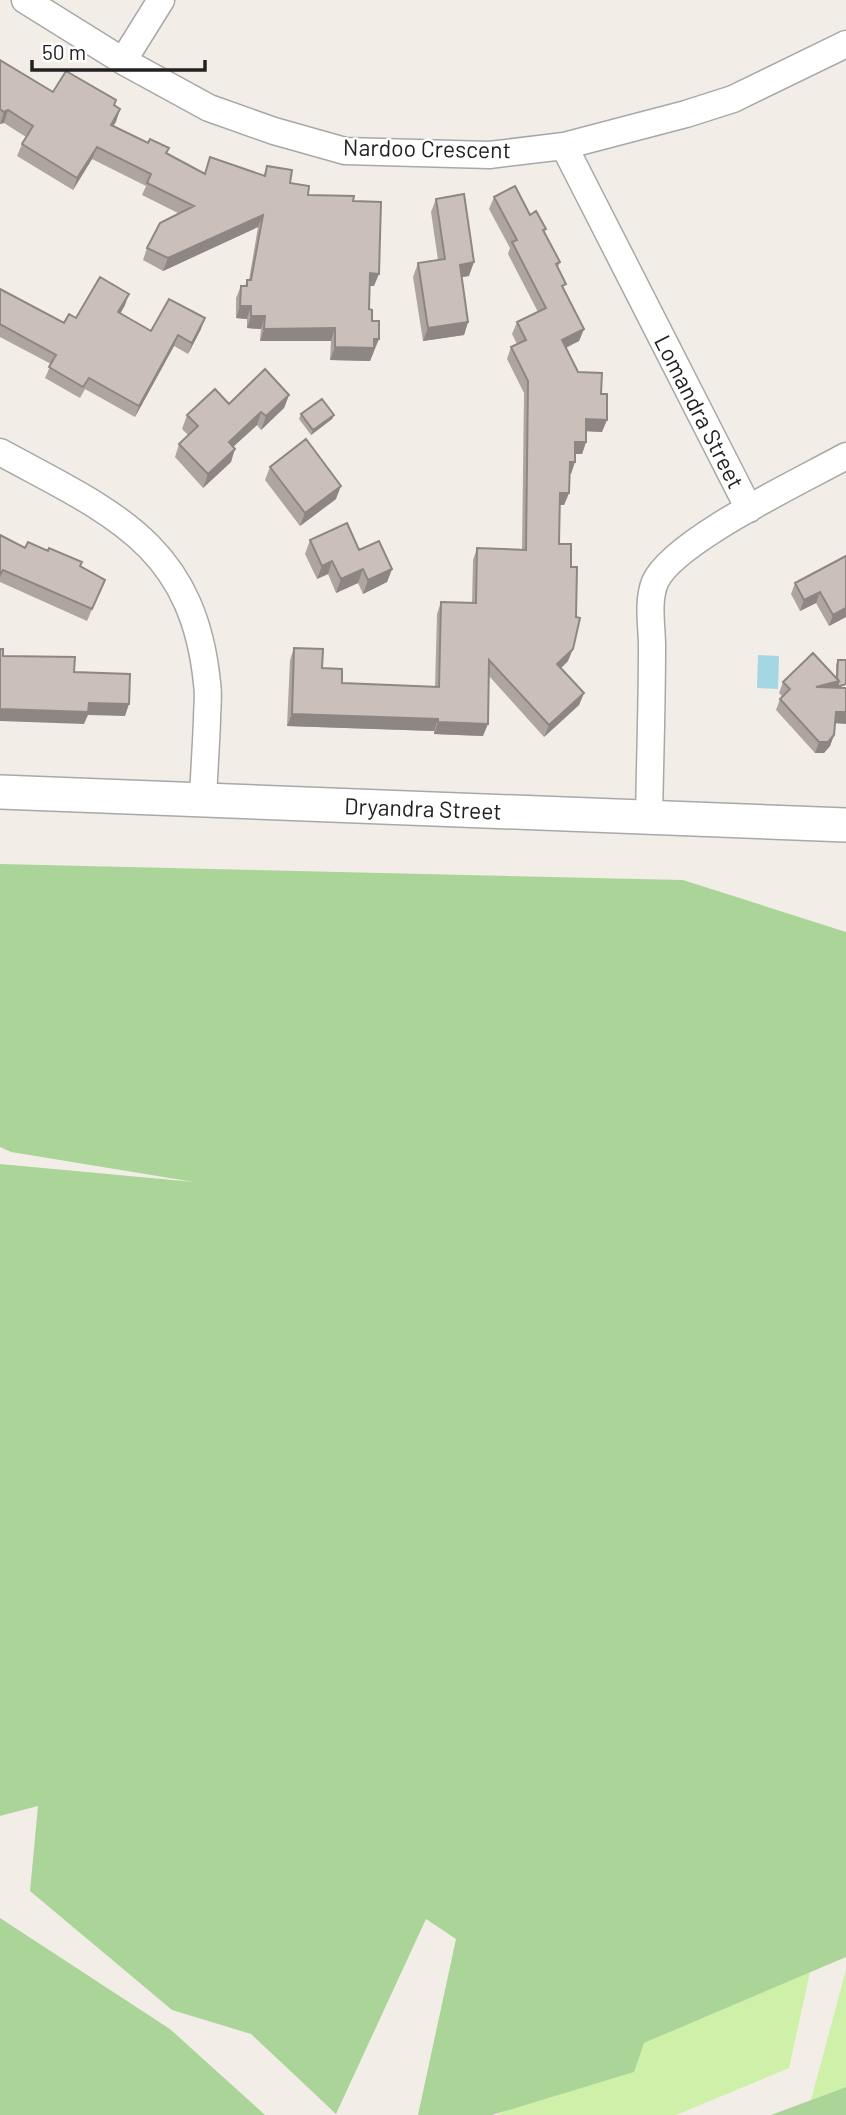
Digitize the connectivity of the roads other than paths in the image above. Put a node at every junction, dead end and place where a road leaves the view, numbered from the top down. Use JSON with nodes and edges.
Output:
{"nodes":[{"id":1,"x":25,"y":0,"type":"edge"},
{"id":2,"x":160,"y":0,"type":"edge"},
{"id":3,"x":846,"y":44,"type":"edge"},
{"id":4,"x":123,"y":61,"type":"junction"},
{"id":5,"x":565,"y":146,"type":"junction"},
{"id":6,"x":0,"y":452,"type":"edge"},
{"id":7,"x":846,"y":456,"type":"edge"},
{"id":8,"x":749,"y":509,"type":"junction"},
{"id":9,"x":0,"y":792,"type":"edge"},
{"id":10,"x":203,"y":800,"type":"junction"},
{"id":11,"x":649,"y":818,"type":"junction"},
{"id":12,"x":846,"y":825,"type":"edge"}],
"edges":[{"from":1,"to":4,"type":"street","name":"Nardoo Crescent"},
{"from":2,"to":4,"type":"street"},
{"from":3,"to":5,"type":"street","name":"Nardoo Crescent"},
{"from":4,"to":5,"type":"street","name":"Nardoo Crescent"},
{"from":5,"to":8,"type":"street","name":"Lomandra Street"},
{"from":6,"to":10,"type":"street"},
{"from":7,"to":8,"type":"street"},
{"from":8,"to":11,"type":"street","name":"Lomandra Street"},
{"from":9,"to":10,"type":"street","name":"Dryandra Street"},
{"from":10,"to":11,"type":"street","name":"Dryandra Street"},
{"from":11,"to":12,"type":"street","name":"Dryandra Street"}]}
